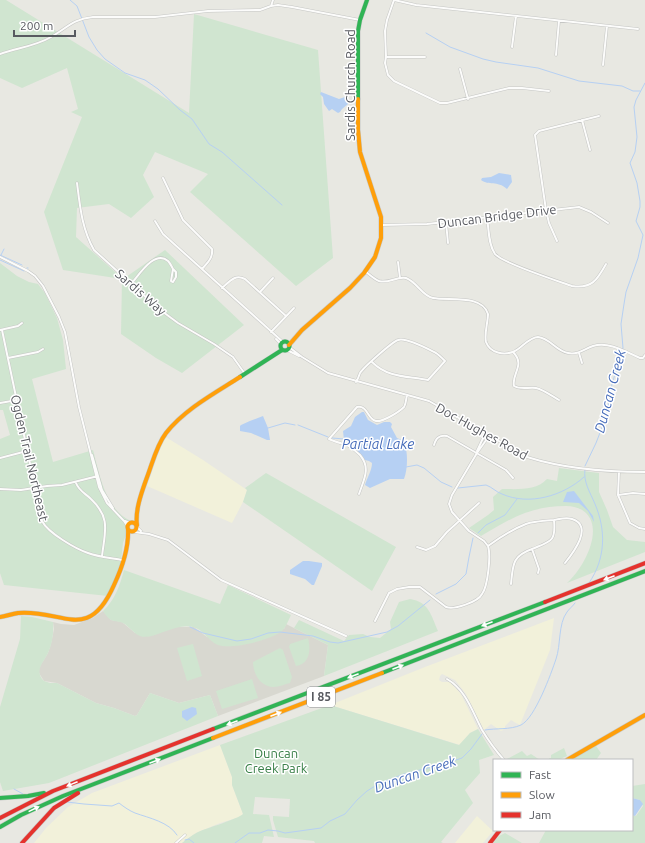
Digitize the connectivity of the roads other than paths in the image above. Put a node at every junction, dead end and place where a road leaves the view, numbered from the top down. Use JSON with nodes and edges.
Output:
{"nodes":[{"id":1,"x":273,"y":0,"type":"edge"},
{"id":2,"x":367,"y":0,"type":"edge"},
{"id":3,"x":394,"y":0,"type":"edge"},
{"id":4,"x":271,"y":6,"type":"junction"},
{"id":5,"x":516,"y":16,"type":"junction"},
{"id":6,"x":360,"y":20,"type":"junction"},
{"id":7,"x":559,"y":21,"type":"junction"},
{"id":8,"x":607,"y":26,"type":"junction"},
{"id":9,"x":638,"y":29,"type":"dead end"},
{"id":10,"x":512,"y":47,"type":"dead end"},
{"id":11,"x":0,"y":54,"type":"edge"},
{"id":12,"x":556,"y":55,"type":"dead end"},
{"id":13,"x":386,"y":57,"type":"junction"},
{"id":14,"x":425,"y":57,"type":"dead end"},
{"id":15,"x":603,"y":65,"type":"dead end"},
{"id":16,"x":460,"y":69,"type":"dead end"},
{"id":17,"x":549,"y":91,"type":"dead end"},
{"id":18,"x":468,"y":98,"type":"junction"},
{"id":19,"x":599,"y":116,"type":"dead end"},
{"id":20,"x":582,"y":120,"type":"junction"},
{"id":21,"x":590,"y":150,"type":"dead end"},
{"id":22,"x":162,"y":178,"type":"dead end"},
{"id":23,"x":77,"y":183,"type":"dead end"},
{"id":24,"x":546,"y":210,"type":"junction"},
{"id":25,"x":487,"y":218,"type":"junction"},
{"id":26,"x":155,"y":221,"type":"dead end"},
{"id":27,"x":446,"y":222,"type":"junction"},
{"id":28,"x":608,"y":223,"type":"dead end"},
{"id":29,"x":382,"y":225,"type":"junction"},
{"id":30,"x":557,"y":241,"type":"dead end"},
{"id":31,"x":448,"y":243,"type":"dead end"},
{"id":32,"x":0,"y":257,"type":"edge"},
{"id":33,"x":398,"y":262,"type":"dead end"},
{"id":34,"x":606,"y":264,"type":"dead end"},
{"id":35,"x":173,"y":269,"type":"junction"},
{"id":36,"x":202,"y":269,"type":"junction"},
{"id":37,"x":366,"y":272,"type":"junction"},
{"id":38,"x":273,"y":278,"type":"dead end"},
{"id":39,"x":400,"y":278,"type":"junction"},
{"id":40,"x":131,"y":284,"type":"junction"},
{"id":41,"x":222,"y":288,"type":"junction"},
{"id":42,"x":260,"y":292,"type":"junction"},
{"id":43,"x":294,"y":308,"type":"dead end"},
{"id":44,"x":286,"y":316,"type":"junction"},
{"id":45,"x":22,"y":323,"type":"dead end"},
{"id":46,"x":1,"y":330,"type":"edge"},
{"id":47,"x":271,"y":332,"type":"junction"},
{"id":48,"x":285,"y":346,"type":"junction"},
{"id":49,"x":43,"y":349,"type":"dead end"},
{"id":50,"x":513,"y":352,"type":"junction"},
{"id":51,"x":579,"y":353,"type":"junction"},
{"id":52,"x":645,"y":355,"type":"edge"},
{"id":53,"x":8,"y":358,"type":"junction"},
{"id":54,"x":372,"y":362,"type":"junction"},
{"id":55,"x":582,"y":363,"type":"dead end"},
{"id":56,"x":245,"y":374,"type":"junction"},
{"id":57,"x":356,"y":382,"type":"junction"},
{"id":58,"x":407,"y":395,"type":"junction"},
{"id":59,"x":17,"y":400,"type":"junction"},
{"id":60,"x":559,"y":400,"type":"dead end"},
{"id":61,"x":0,"y":404,"type":"edge"},
{"id":62,"x":485,"y":434,"type":"junction"},
{"id":63,"x":488,"y":436,"type":"junction"},
{"id":64,"x":434,"y":445,"type":"dead end"},
{"id":65,"x":27,"y":451,"type":"junction"},
{"id":66,"x":477,"y":453,"type":"junction"},
{"id":67,"x":0,"y":458,"type":"edge"},
{"id":68,"x":619,"y":472,"type":"junction"},
{"id":69,"x":645,"y":472,"type":"edge"},
{"id":70,"x":97,"y":476,"type":"junction"},
{"id":71,"x":513,"y":478,"type":"dead end"},
{"id":72,"x":76,"y":482,"type":"junction"},
{"id":73,"x":0,"y":488,"type":"edge"},
{"id":74,"x":35,"y":488,"type":"junction"},
{"id":75,"x":359,"y":494,"type":"dead end"},
{"id":76,"x":645,"y":494,"type":"edge"},
{"id":77,"x":618,"y":495,"type":"junction"},
{"id":78,"x":479,"y":503,"type":"dead end"},
{"id":79,"x":136,"y":517,"type":"junction"},
{"id":80,"x":554,"y":520,"type":"junction"},
{"id":81,"x":460,"y":521,"type":"junction"},
{"id":82,"x":129,"y":525,"type":"junction"},
{"id":83,"x":137,"y":526,"type":"junction"},
{"id":84,"x":645,"y":529,"type":"edge"},
{"id":85,"x":133,"y":532,"type":"junction"},
{"id":86,"x":142,"y":532,"type":"junction"},
{"id":87,"x":128,"y":537,"type":"junction"},
{"id":88,"x":488,"y":546,"type":"junction"},
{"id":89,"x":417,"y":547,"type":"dead end"},
{"id":90,"x":532,"y":549,"type":"junction"},
{"id":91,"x":102,"y":556,"type":"junction"},
{"id":92,"x":122,"y":560,"type":"junction"},
{"id":93,"x":565,"y":563,"type":"dead end"},
{"id":94,"x":645,"y":563,"type":"edge"},
{"id":95,"x":645,"y":571,"type":"edge"},
{"id":96,"x":538,"y":573,"type":"dead end"},
{"id":97,"x":511,"y":584,"type":"dead end"},
{"id":98,"x":0,"y":617,"type":"edge"},
{"id":99,"x":375,"y":621,"type":"dead end"},
{"id":100,"x":346,"y":636,"type":"dead end"},
{"id":101,"x":447,"y":679,"type":"dead end"},
{"id":102,"x":645,"y":715,"type":"edge"},
{"id":103,"x":503,"y":759,"type":"edge"},
{"id":104,"x":569,"y":759,"type":"edge"},
{"id":105,"x":118,"y":775,"type":"junction"},
{"id":106,"x":53,"y":791,"type":"junction"},
{"id":107,"x":0,"y":798,"type":"edge"},
{"id":108,"x":0,"y":818,"type":"edge"},
{"id":109,"x":0,"y":827,"type":"edge"},
{"id":110,"x":499,"y":831,"type":"edge"},
{"id":111,"x":185,"y":835,"type":"dead end"},
{"id":112,"x":22,"y":843,"type":"edge"},
{"id":113,"x":176,"y":843,"type":"edge"},
{"id":114,"x":490,"y":843,"type":"edge"}],
"edges":[{"from":1,"to":4,"type":"street"},
{"from":2,"to":6,"type":"main road","name":"Sardis Church Road"},
{"from":3,"to":5,"type":"street"},
{"from":3,"to":13,"type":"street"},
{"from":4,"to":6,"type":"street"},
{"from":4,"to":11,"type":"street"},
{"from":5,"to":7,"type":"street"},
{"from":5,"to":10,"type":"street"},
{"from":6,"to":29,"type":"main road","name":"Sardis Church Road"},
{"from":7,"to":8,"type":"street"},
{"from":7,"to":12,"type":"street"},
{"from":8,"to":9,"type":"street"},
{"from":8,"to":15,"type":"street"},
{"from":13,"to":14,"type":"street"},
{"from":13,"to":18,"type":"street"},
{"from":16,"to":18,"type":"street"},
{"from":17,"to":18,"type":"street"},
{"from":19,"to":20,"type":"street"},
{"from":20,"to":21,"type":"street"},
{"from":20,"to":24,"type":"street"},
{"from":22,"to":36,"type":"street"},
{"from":23,"to":40,"type":"street","name":"Sardis Way"},
{"from":24,"to":25,"type":"street","name":"Duncan Bridge Drive"},
{"from":24,"to":28,"type":"street","name":"Duncan Bridge Drive"},
{"from":24,"to":30,"type":"street"},
{"from":25,"to":27,"type":"street","name":"Duncan Bridge Drive"},
{"from":25,"to":34,"type":"street"},
{"from":26,"to":36,"type":"street"},
{"from":27,"to":29,"type":"street","name":"Duncan Bridge Drive"},
{"from":27,"to":31,"type":"street"},
{"from":29,"to":37,"type":"main road","name":"Sardis Church Road"},
{"from":32,"to":70,"type":"street"},
{"from":33,"to":39,"type":"street"},
{"from":35,"to":35,"type":"street"},
{"from":35,"to":40,"type":"street"},
{"from":36,"to":41,"type":"street"},
{"from":37,"to":39,"type":"street"},
{"from":37,"to":48,"type":"main road","name":"Sardis Church Road"},
{"from":38,"to":42,"type":"street"},
{"from":39,"to":50,"type":"street"},
{"from":40,"to":56,"type":"street","name":"Sardis Way"},
{"from":41,"to":42,"type":"street"},
{"from":41,"to":47,"type":"street"},
{"from":42,"to":44,"type":"street"},
{"from":43,"to":44,"type":"street"},
{"from":44,"to":47,"type":"street"},
{"from":45,"to":46,"type":"street"},
{"from":46,"to":53,"type":"street","name":"Ogden Trail Northeast"},
{"from":47,"to":48,"type":"street","name":"Doc Hughes Road"},
{"from":48,"to":56,"type":"main road","name":"Sardis Church Road"},
{"from":48,"to":57,"type":"street","name":"Doc Hughes Road"},
{"from":49,"to":53,"type":"street"},
{"from":50,"to":51,"type":"street"},
{"from":50,"to":60,"type":"street"},
{"from":51,"to":52,"type":"street"},
{"from":51,"to":55,"type":"street"},
{"from":53,"to":59,"type":"street","name":"Ogden Trail Northeast"},
{"from":54,"to":54,"type":"street"},
{"from":54,"to":57,"type":"street"},
{"from":56,"to":79,"type":"main road","name":"Sardis Church Road"},
{"from":57,"to":58,"type":"street","name":"Doc Hughes Road"},
{"from":58,"to":62,"type":"street","name":"Doc Hughes Road"},
{"from":58,"to":75,"type":"street"},
{"from":59,"to":61,"type":"street"},
{"from":59,"to":65,"type":"street","name":"Ogden Trail Northeast"},
{"from":62,"to":63,"type":"street","name":"Doc Hughes Road"},
{"from":62,"to":66,"type":"street"},
{"from":63,"to":66,"type":"street"},
{"from":63,"to":68,"type":"street","name":"Doc Hughes Road"},
{"from":64,"to":66,"type":"street"},
{"from":65,"to":67,"type":"street"},
{"from":65,"to":74,"type":"street","name":"Ogden Trail Northeast"},
{"from":66,"to":71,"type":"street"},
{"from":66,"to":81,"type":"street"},
{"from":68,"to":69,"type":"street","name":"Doc Hughes Road"},
{"from":68,"to":77,"type":"street"},
{"from":70,"to":72,"type":"street"},
{"from":70,"to":82,"type":"street"},
{"from":72,"to":74,"type":"street"},
{"from":72,"to":91,"type":"street"},
{"from":73,"to":74,"type":"street"},
{"from":74,"to":91,"type":"street","name":"Ogden Trail Northeast"},
{"from":76,"to":77,"type":"street"},
{"from":77,"to":84,"type":"street"},
{"from":78,"to":81,"type":"street"},
{"from":79,"to":82,"type":"main road","name":"Sardis Church Road"},
{"from":79,"to":83,"type":"main road","name":"Sardis Church Road"},
{"from":80,"to":88,"type":"street"},
{"from":80,"to":90,"type":"street"},
{"from":80,"to":93,"type":"street"},
{"from":81,"to":88,"type":"street"},
{"from":81,"to":89,"type":"street"},
{"from":82,"to":83,"type":"main road"},
{"from":82,"to":85,"type":"main road"},
{"from":82,"to":87,"type":"main road"},
{"from":83,"to":85,"type":"main road"},
{"from":83,"to":86,"type":"street"},
{"from":85,"to":86,"type":"street"},
{"from":85,"to":87,"type":"main road"},
{"from":86,"to":100,"type":"street"},
{"from":87,"to":92,"type":"main road"},
{"from":88,"to":99,"type":"street"},
{"from":90,"to":96,"type":"street"},
{"from":90,"to":97,"type":"street"},
{"from":91,"to":92,"type":"street","name":"Ogden Trail Northeast"},
{"from":92,"to":98,"type":"main road"},
{"from":94,"to":106,"type":"main road","number":"I 85","one_way":true},
{"from":105,"to":95,"type":"main road","number":"I 85","one_way":true},
{"from":101,"to":103,"type":"street"},
{"from":102,"to":104,"type":"main road"},
{"from":109,"to":105,"type":"main road","number":"I 85","one_way":true},
{"from":105,"to":112,"type":"main road"},
{"from":106,"to":107,"type":"main road"},
{"from":106,"to":108,"type":"main road","number":"I 85"},
{"from":110,"to":114,"type":"main road"},
{"from":111,"to":113,"type":"street"}]}
